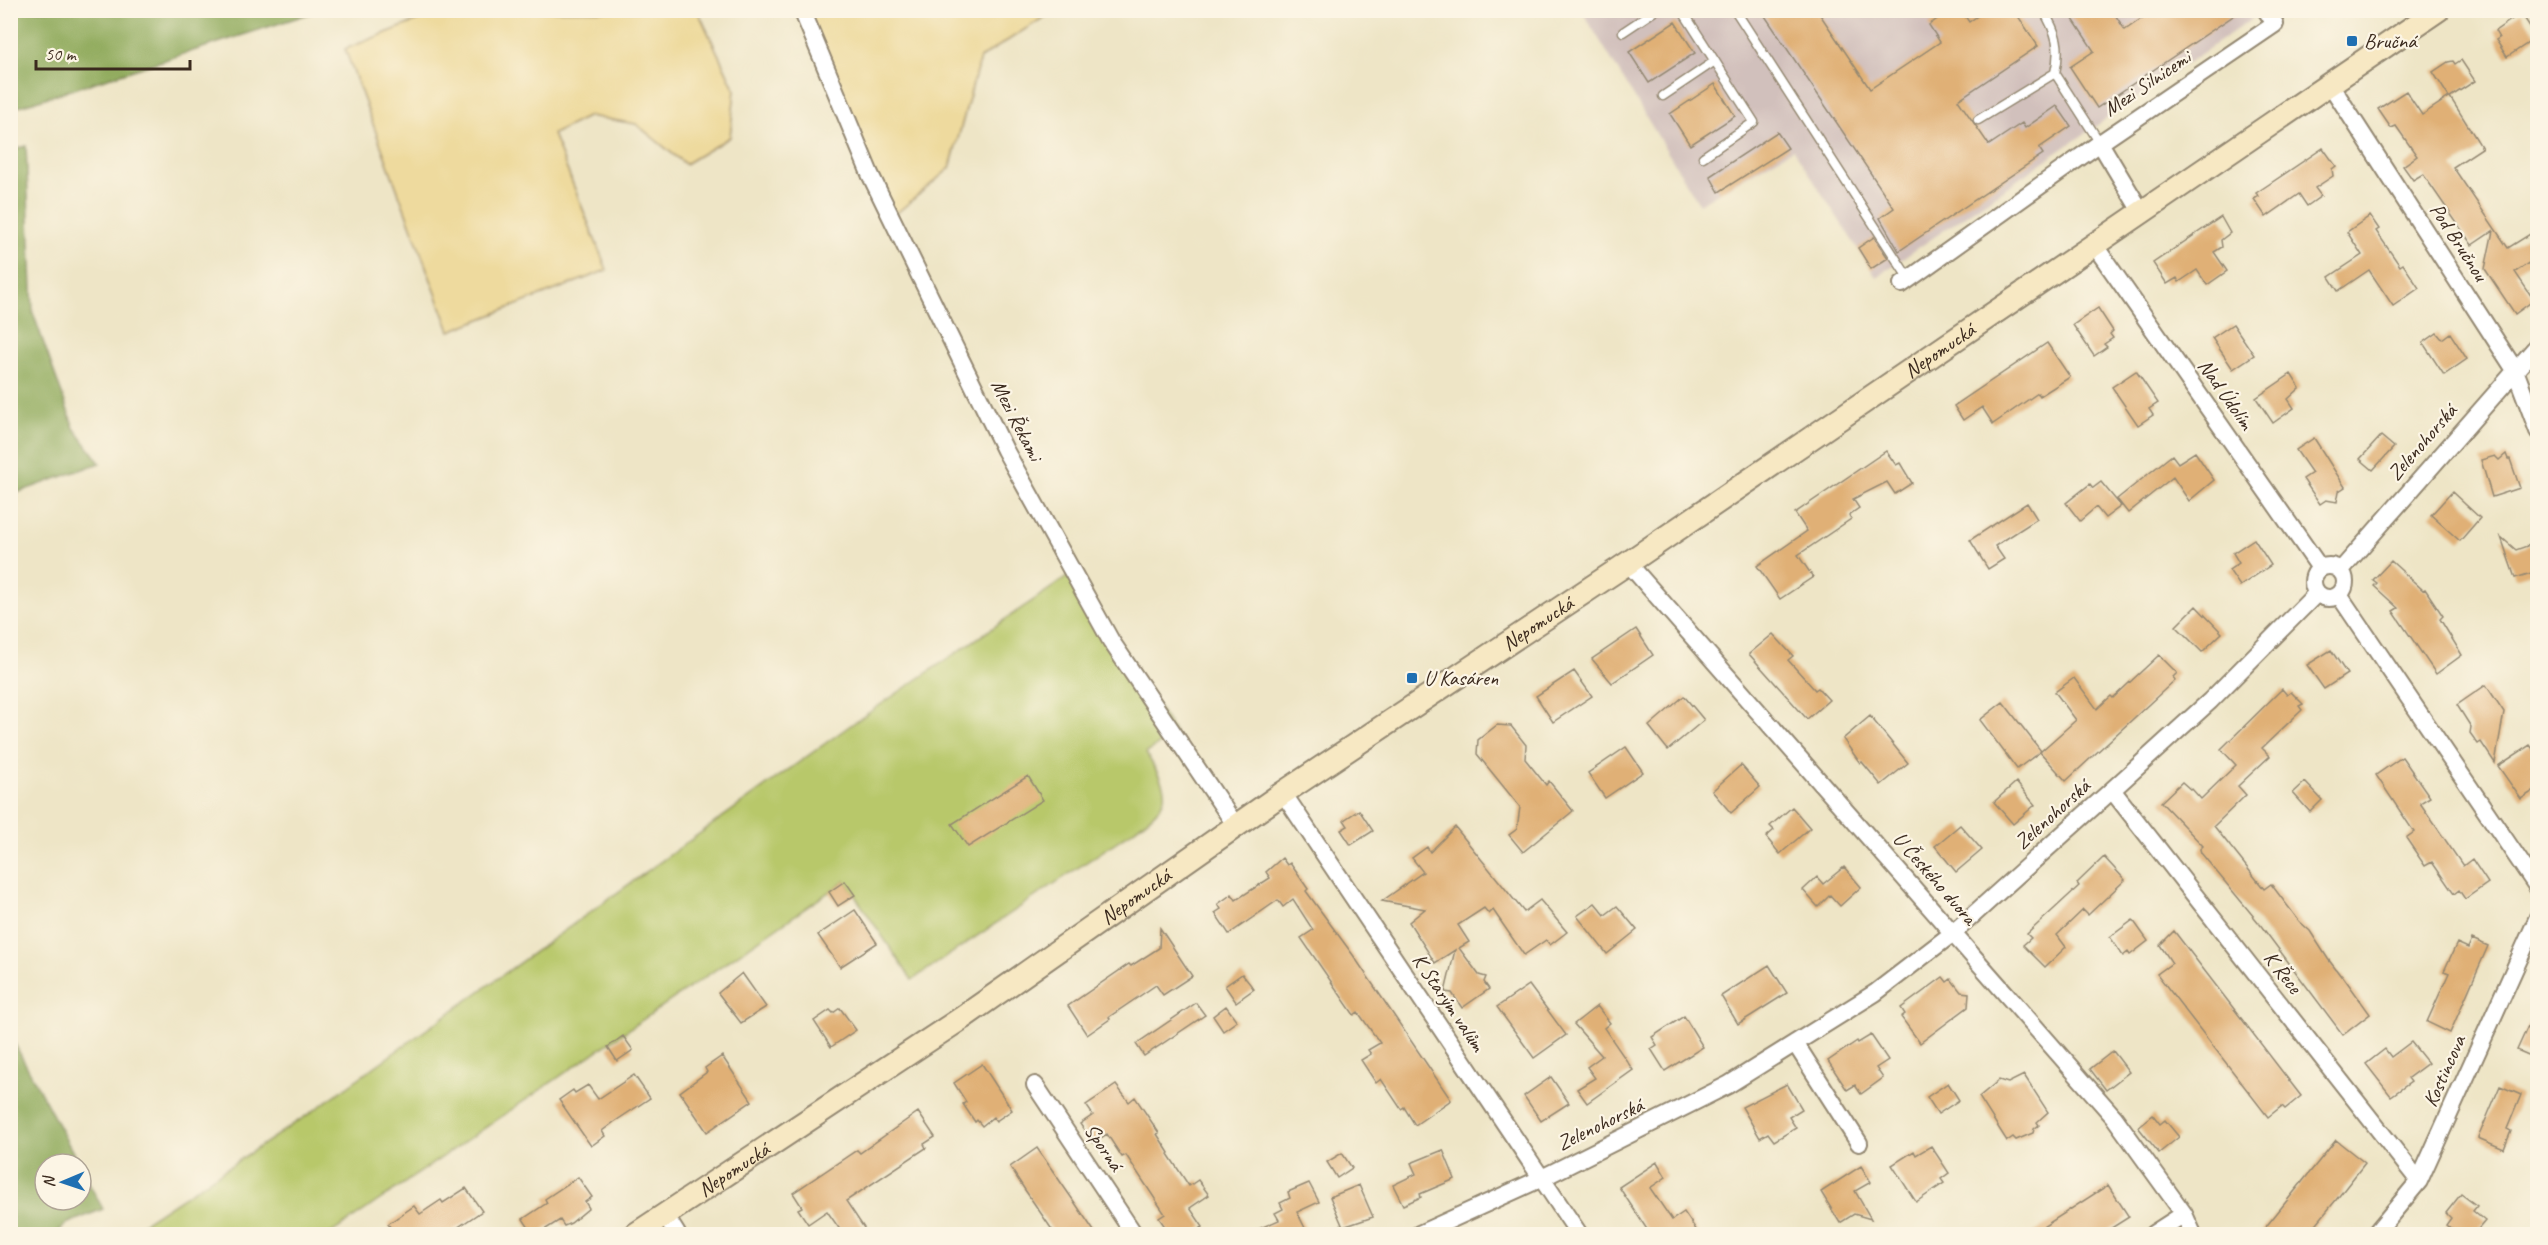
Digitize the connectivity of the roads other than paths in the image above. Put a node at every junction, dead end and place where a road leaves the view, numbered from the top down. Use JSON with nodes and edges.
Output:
{"nodes":[{"id":1,"x":802,"y":10,"type":"edge"},
{"id":2,"x":1656,"y":10,"type":"edge"},
{"id":3,"x":1682,"y":10,"type":"edge"},
{"id":4,"x":1735,"y":10,"type":"edge"},
{"id":5,"x":1856,"y":10,"type":"edge"},
{"id":6,"x":1870,"y":10,"type":"edge"},
{"id":7,"x":2043,"y":10,"type":"edge"},
{"id":8,"x":2266,"y":10,"type":"edge"},
{"id":9,"x":2438,"y":10,"type":"edge"},
{"id":10,"x":1623,"y":32,"type":"dead end"},
{"id":11,"x":1715,"y":61,"type":"junction"},
{"id":12,"x":2055,"y":73,"type":"junction"},
{"id":13,"x":2330,"y":84,"type":"junction"},
{"id":14,"x":1663,"y":96,"type":"dead end"},
{"id":15,"x":1978,"y":120,"type":"dead end"},
{"id":16,"x":2100,"y":143,"type":"junction"},
{"id":17,"x":1703,"y":157,"type":"dead end"},
{"id":18,"x":2142,"y":213,"type":"junction"},
{"id":19,"x":2094,"y":246,"type":"junction"},
{"id":20,"x":1905,"y":282,"type":"joint"},
{"id":21,"x":2538,"y":345,"type":"edge"},
{"id":22,"x":2515,"y":370,"type":"junction"},
{"id":23,"x":2538,"y":431,"type":"edge"},
{"id":24,"x":1628,"y":563,"type":"junction"},
{"id":25,"x":2320,"y":568,"type":"junction"},
{"id":26,"x":2341,"y":570,"type":"junction"},
{"id":27,"x":2317,"y":593,"type":"junction"},
{"id":28,"x":2339,"y":596,"type":"junction"},
{"id":29,"x":2112,"y":790,"type":"junction"},
{"id":30,"x":1283,"y":793,"type":"junction"},
{"id":31,"x":1236,"y":826,"type":"junction"},
{"id":32,"x":2538,"y":888,"type":"edge"},
{"id":33,"x":2538,"y":917,"type":"edge"},
{"id":34,"x":1953,"y":933,"type":"junction"},
{"id":35,"x":1795,"y":1043,"type":"junction"},
{"id":36,"x":1035,"y":1085,"type":"dead end"},
{"id":37,"x":1858,"y":1143,"type":"dead end"},
{"id":38,"x":1540,"y":1179,"type":"junction"},
{"id":39,"x":2419,"y":1181,"type":"junction"},
{"id":40,"x":2184,"y":1214,"type":"junction"},
{"id":41,"x":664,"y":1215,"type":"junction"},
{"id":42,"x":636,"y":1234,"type":"edge"},
{"id":43,"x":677,"y":1234,"type":"edge"},
{"id":44,"x":1134,"y":1234,"type":"edge"},
{"id":45,"x":1419,"y":1234,"type":"edge"},
{"id":46,"x":1579,"y":1234,"type":"edge"},
{"id":47,"x":2152,"y":1234,"type":"edge"},
{"id":48,"x":2193,"y":1234,"type":"edge"},
{"id":49,"x":2375,"y":1234,"type":"edge"}],
"edges":[{"from":1,"to":31,"type":"street","name":"Mezi Řekami"},
{"from":2,"to":10,"type":"lane"},
{"from":3,"to":11,"type":"lane"},
{"from":4,"to":20,"type":"lane"},
{"from":5,"to":6,"type":"lane"},
{"from":7,"to":12,"type":"lane"},
{"from":8,"to":16,"type":"street","name":"Mezi Silnicemi"},
{"from":9,"to":13,"type":"street","name":"Nepomucká"},
{"from":11,"to":14,"type":"lane"},
{"from":11,"to":17,"type":"lane"},
{"from":12,"to":15,"type":"lane"},
{"from":12,"to":16,"type":"lane"},
{"from":13,"to":18,"type":"street","name":"Nepomucká"},
{"from":13,"to":22,"type":"street","name":"Pod Bručnou"},
{"from":16,"to":18,"type":"street","name":"Mezi Silnicemi"},
{"from":16,"to":20,"type":"street"},
{"from":18,"to":19,"type":"street","name":"Nepomucká"},
{"from":19,"to":24,"type":"street","name":"Nepomucká"},
{"from":19,"to":25,"type":"street","name":"Nad Údolím"},
{"from":21,"to":22,"type":"street","name":"Zelenohorská"},
{"from":22,"to":23,"type":"street","name":"Pod Bručnou"},
{"from":22,"to":26,"type":"street","name":"Zelenohorská"},
{"from":24,"to":30,"type":"street","name":"Nepomucká"},
{"from":24,"to":34,"type":"street","name":"U Českého dvora"},
{"from":25,"to":26,"type":"street"},
{"from":25,"to":27,"type":"street"},
{"from":26,"to":28,"type":"street"},
{"from":27,"to":28,"type":"street"},
{"from":27,"to":29,"type":"street","name":"Zelenohorská"},
{"from":28,"to":32,"type":"street"},
{"from":29,"to":34,"type":"street","name":"Zelenohorská"},
{"from":29,"to":39,"type":"street","name":"K Řece"},
{"from":30,"to":31,"type":"street","name":"Nepomucká"},
{"from":30,"to":38,"type":"street","name":"K Starým valům"},
{"from":31,"to":41,"type":"street","name":"Nepomucká"},
{"from":33,"to":39,"type":"street","name":"Kostincova"},
{"from":34,"to":35,"type":"street","name":"Zelenohorská"},
{"from":34,"to":40,"type":"street","name":"U Českého dvora"},
{"from":35,"to":37,"type":"street"},
{"from":35,"to":38,"type":"street","name":"Zelenohorská"},
{"from":36,"to":44,"type":"street","name":"Sporná"},
{"from":38,"to":45,"type":"street","name":"Zelenohorská"},
{"from":38,"to":46,"type":"street","name":"K Starým valům"},
{"from":39,"to":49,"type":"street","name":"Kostincova"},
{"from":40,"to":47,"type":"street"},
{"from":40,"to":48,"type":"street","name":"U Českého dvora"},
{"from":41,"to":42,"type":"street","name":"Nepomucká"},
{"from":41,"to":43,"type":"street"}]}
